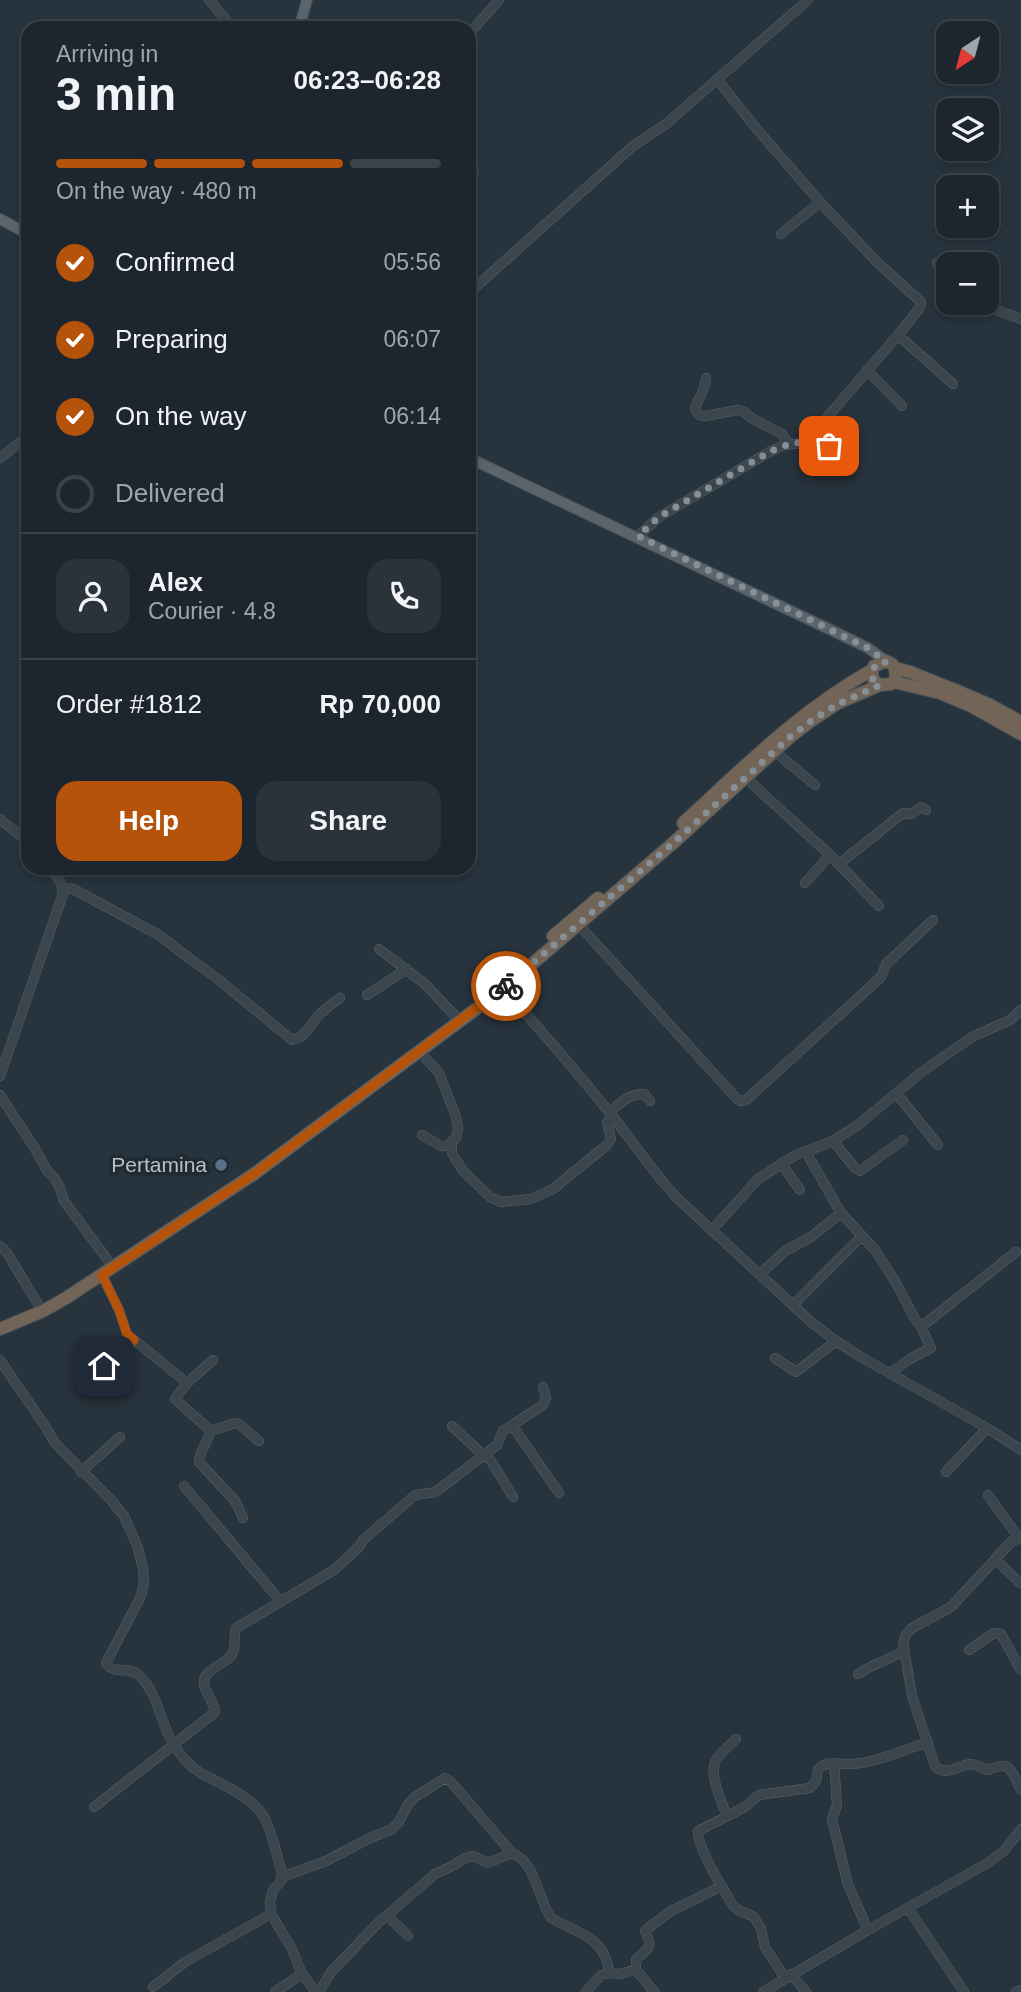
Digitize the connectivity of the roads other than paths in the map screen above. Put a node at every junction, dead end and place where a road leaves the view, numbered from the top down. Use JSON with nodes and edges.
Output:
{"nodes":[{"id":1,"x":209,"y":0,"type":"edge"},
{"id":2,"x":307,"y":0,"type":"edge"},
{"id":3,"x":499,"y":0,"type":"edge"},
{"id":4,"x":805,"y":1,"type":"edge"},
{"id":5,"x":227,"y":21,"type":"edge"},
{"id":6,"x":301,"y":21,"type":"edge"},
{"id":7,"x":476,"y":26,"type":"edge"},
{"id":8,"x":717,"y":79,"type":"junction"},
{"id":9,"x":820,"y":202,"type":"junction"},
{"id":10,"x":0,"y":219,"type":"edge"},
{"id":11,"x":21,"y":230,"type":"edge"},
{"id":12,"x":781,"y":234,"type":"dead end"},
{"id":13,"x":476,"y":287,"type":"edge"},
{"id":14,"x":999,"y":311,"type":"edge"},
{"id":15,"x":1021,"y":319,"type":"edge"},
{"id":16,"x":898,"y":335,"type":"junction"},
{"id":17,"x":867,"y":370,"type":"junction"},
{"id":18,"x":706,"y":378,"type":"dead end"},
{"id":19,"x":953,"y":384,"type":"dead end"},
{"id":20,"x":902,"y":406,"type":"dead end"},
{"id":21,"x":21,"y":442,"type":"edge"},
{"id":22,"x":805,"y":443,"type":"junction"},
{"id":23,"x":789,"y":445,"type":"junction"},
{"id":24,"x":835,"y":446,"type":"dead end"},
{"id":25,"x":0,"y":458,"type":"edge"},
{"id":26,"x":476,"y":461,"type":"edge"},
{"id":27,"x":638,"y":536,"type":"junction"},
{"id":28,"x":884,"y":670,"type":"junction"},
{"id":29,"x":1021,"y":722,"type":"edge"},
{"id":30,"x":1021,"y":734,"type":"edge"},
{"id":31,"x":774,"y":751,"type":"junction"},
{"id":32,"x":746,"y":778,"type":"junction"},
{"id":33,"x":815,"y":785,"type":"dead end"},
{"id":34,"x":926,"y":810,"type":"dead end"},
{"id":35,"x":0,"y":819,"type":"edge"},
{"id":36,"x":687,"y":825,"type":"junction"},
{"id":37,"x":21,"y":836,"type":"edge"},
{"id":38,"x":830,"y":855,"type":"junction"},
{"id":39,"x":839,"y":864,"type":"junction"},
{"id":40,"x":55,"y":875,"type":"edge"},
{"id":41,"x":805,"y":883,"type":"dead end"},
{"id":42,"x":63,"y":888,"type":"junction"},
{"id":43,"x":879,"y":906,"type":"dead end"},
{"id":44,"x":933,"y":920,"type":"dead end"},
{"id":45,"x":579,"y":925,"type":"junction"},
{"id":46,"x":379,"y":949,"type":"dead end"},
{"id":47,"x":407,"y":969,"type":"junction"},
{"id":48,"x":501,"y":987,"type":"junction"},
{"id":49,"x":367,"y":995,"type":"dead end"},
{"id":50,"x":340,"y":998,"type":"dead end"},
{"id":51,"x":1021,"y":1010,"type":"edge"},
{"id":52,"x":456,"y":1017,"type":"junction"},
{"id":53,"x":419,"y":1051,"type":"junction"},
{"id":54,"x":0,"y":1076,"type":"edge"},
{"id":55,"x":897,"y":1094,"type":"junction"},
{"id":56,"x":0,"y":1095,"type":"edge"},
{"id":57,"x":650,"y":1101,"type":"dead end"},
{"id":58,"x":611,"y":1115,"type":"junction"},
{"id":59,"x":422,"y":1135,"type":"dead end"},
{"id":60,"x":903,"y":1140,"type":"dead end"},
{"id":61,"x":833,"y":1141,"type":"junction"},
{"id":62,"x":452,"y":1143,"type":"junction"},
{"id":63,"x":939,"y":1145,"type":"dead end"},
{"id":64,"x":806,"y":1152,"type":"junction"},
{"id":65,"x":781,"y":1163,"type":"junction"},
{"id":66,"x":800,"y":1190,"type":"dead end"},
{"id":67,"x":841,"y":1213,"type":"junction"},
{"id":68,"x":712,"y":1230,"type":"junction"},
{"id":69,"x":863,"y":1236,"type":"junction"},
{"id":70,"x":0,"y":1246,"type":"edge"},
{"id":71,"x":1016,"y":1252,"type":"dead end"},
{"id":72,"x":110,"y":1264,"type":"junction"},
{"id":73,"x":760,"y":1274,"type":"junction"},
{"id":74,"x":102,"y":1275,"type":"junction"},
{"id":75,"x":38,"y":1304,"type":"junction"},
{"id":76,"x":793,"y":1305,"type":"junction"},
{"id":77,"x":0,"y":1321,"type":"edge"},
{"id":78,"x":921,"y":1327,"type":"junction"},
{"id":79,"x":0,"y":1329,"type":"edge"},
{"id":80,"x":134,"y":1340,"type":"junction"},
{"id":81,"x":836,"y":1341,"type":"junction"},
{"id":82,"x":775,"y":1358,"type":"dead end"},
{"id":83,"x":0,"y":1360,"type":"edge"},
{"id":84,"x":213,"y":1360,"type":"dead end"},
{"id":85,"x":104,"y":1366,"type":"dead end"},
{"id":86,"x":890,"y":1373,"type":"junction"},
{"id":87,"x":187,"y":1382,"type":"junction"},
{"id":88,"x":542,"y":1387,"type":"dead end"},
{"id":89,"x":512,"y":1425,"type":"junction"},
{"id":90,"x":452,"y":1426,"type":"dead end"},
{"id":91,"x":987,"y":1428,"type":"junction"},
{"id":92,"x":211,"y":1431,"type":"junction"},
{"id":93,"x":120,"y":1437,"type":"dead end"},
{"id":94,"x":258,"y":1441,"type":"dead end"},
{"id":95,"x":1021,"y":1450,"type":"edge"},
{"id":96,"x":485,"y":1456,"type":"junction"},
{"id":97,"x":81,"y":1472,"type":"junction"},
{"id":98,"x":946,"y":1472,"type":"dead end"},
{"id":99,"x":184,"y":1486,"type":"dead end"},
{"id":100,"x":559,"y":1493,"type":"dead end"},
{"id":101,"x":988,"y":1495,"type":"dead end"},
{"id":102,"x":513,"y":1496,"type":"dead end"},
{"id":103,"x":243,"y":1518,"type":"dead end"},
{"id":104,"x":1020,"y":1538,"type":"edge"},
{"id":105,"x":996,"y":1560,"type":"junction"},
{"id":106,"x":1021,"y":1584,"type":"edge"},
{"id":107,"x":281,"y":1602,"type":"junction"},
{"id":108,"x":970,"y":1650,"type":"dead end"},
{"id":109,"x":905,"y":1651,"type":"junction"},
{"id":110,"x":1021,"y":1670,"type":"edge"},
{"id":111,"x":859,"y":1674,"type":"dead end"},
{"id":112,"x":736,"y":1739,"type":"dead end"},
{"id":113,"x":928,"y":1742,"type":"junction"},
{"id":114,"x":174,"y":1745,"type":"junction"},
{"id":115,"x":834,"y":1763,"type":"junction"},
{"id":116,"x":1021,"y":1790,"type":"edge"},
{"id":117,"x":94,"y":1807,"type":"dead end"},
{"id":118,"x":727,"y":1816,"type":"junction"},
{"id":119,"x":1021,"y":1829,"type":"edge"},
{"id":120,"x":512,"y":1853,"type":"junction"},
{"id":121,"x":282,"y":1877,"type":"junction"},
{"id":122,"x":722,"y":1886,"type":"junction"},
{"id":123,"x":908,"y":1908,"type":"junction"},
{"id":124,"x":271,"y":1914,"type":"junction"},
{"id":125,"x":387,"y":1915,"type":"junction"},
{"id":126,"x":868,"y":1930,"type":"junction"},
{"id":127,"x":408,"y":1936,"type":"dead end"},
{"id":128,"x":636,"y":1970,"type":"junction"},
{"id":129,"x":609,"y":1973,"type":"junction"},
{"id":130,"x":302,"y":1974,"type":"junction"},
{"id":131,"x":788,"y":1976,"type":"junction"},
{"id":132,"x":153,"y":1987,"type":"dead end"},
{"id":133,"x":275,"y":1992,"type":"edge"},
{"id":134,"x":317,"y":1992,"type":"edge"},
{"id":135,"x":586,"y":1992,"type":"edge"},
{"id":136,"x":654,"y":1992,"type":"edge"},
{"id":137,"x":763,"y":1992,"type":"edge"},
{"id":138,"x":806,"y":1992,"type":"edge"},
{"id":139,"x":964,"y":1992,"type":"edge"}],
"edges":[{"from":1,"to":5,"type":"street"},
{"from":2,"to":6,"type":"main road"},
{"from":3,"to":7,"type":"street"},
{"from":4,"to":8,"type":"street"},
{"from":8,"to":9,"type":"street"},
{"from":8,"to":13,"type":"street"},
{"from":9,"to":12,"type":"street"},
{"from":9,"to":16,"type":"street"},
{"from":10,"to":11,"type":"main road"},
{"from":14,"to":15,"type":"street"},
{"from":16,"to":17,"type":"street"},
{"from":16,"to":19,"type":"street"},
{"from":17,"to":20,"type":"street"},
{"from":17,"to":22,"type":"street"},
{"from":18,"to":23,"type":"street"},
{"from":21,"to":25,"type":"street"},
{"from":22,"to":23,"type":"street"},
{"from":22,"to":24,"type":"street"},
{"from":23,"to":27,"type":"street"},
{"from":26,"to":27,"type":"main road"},
{"from":27,"to":28,"type":"main road"},
{"from":28,"to":29,"type":"highway"},
{"from":28,"to":30,"type":"highway"},
{"from":28,"to":31,"type":"highway"},
{"from":28,"to":36,"type":"highway"},
{"from":31,"to":32,"type":"highway"},
{"from":31,"to":33,"type":"street"},
{"from":32,"to":36,"type":"highway"},
{"from":32,"to":38,"type":"street"},
{"from":34,"to":39,"type":"street"},
{"from":35,"to":37,"type":"street"},
{"from":36,"to":45,"type":"highway"},
{"from":36,"to":48,"type":"highway"},
{"from":38,"to":39,"type":"street"},
{"from":38,"to":41,"type":"street"},
{"from":39,"to":43,"type":"street"},
{"from":40,"to":42,"type":"street"},
{"from":42,"to":50,"type":"street"},
{"from":42,"to":54,"type":"street"},
{"from":44,"to":45,"type":"street"},
{"from":45,"to":48,"type":"highway"},
{"from":46,"to":47,"type":"street"},
{"from":47,"to":49,"type":"street"},
{"from":47,"to":52,"type":"street"},
{"from":48,"to":52,"type":"highway"},
{"from":48,"to":53,"type":"highway"},
{"from":48,"to":58,"type":"street"},
{"from":51,"to":55,"type":"street"},
{"from":52,"to":72,"type":"highway"},
{"from":53,"to":62,"type":"street"},
{"from":53,"to":74,"type":"highway"},
{"from":55,"to":61,"type":"street"},
{"from":55,"to":63,"type":"street"},
{"from":56,"to":72,"type":"street"},
{"from":57,"to":58,"type":"street"},
{"from":58,"to":62,"type":"street"},
{"from":58,"to":68,"type":"street"},
{"from":59,"to":62,"type":"street"},
{"from":60,"to":61,"type":"street"},
{"from":61,"to":64,"type":"street"},
{"from":64,"to":65,"type":"street"},
{"from":64,"to":67,"type":"street"},
{"from":65,"to":66,"type":"street"},
{"from":65,"to":68,"type":"street"},
{"from":67,"to":69,"type":"street"},
{"from":67,"to":73,"type":"street"},
{"from":68,"to":73,"type":"street"},
{"from":69,"to":76,"type":"street"},
{"from":69,"to":78,"type":"street"},
{"from":70,"to":75,"type":"street"},
{"from":71,"to":78,"type":"street"},
{"from":72,"to":75,"type":"highway"},
{"from":73,"to":76,"type":"street"},
{"from":74,"to":79,"type":"highway"},
{"from":74,"to":80,"type":"street"},
{"from":75,"to":77,"type":"highway"},
{"from":76,"to":81,"type":"street"},
{"from":78,"to":86,"type":"street"},
{"from":80,"to":85,"type":"street"},
{"from":80,"to":87,"type":"street"},
{"from":81,"to":82,"type":"street"},
{"from":81,"to":86,"type":"street"},
{"from":83,"to":97,"type":"street"},
{"from":84,"to":87,"type":"street"},
{"from":86,"to":91,"type":"street"},
{"from":87,"to":92,"type":"street"},
{"from":88,"to":89,"type":"street"},
{"from":89,"to":96,"type":"street"},
{"from":89,"to":100,"type":"street"},
{"from":90,"to":96,"type":"street"},
{"from":91,"to":95,"type":"street"},
{"from":91,"to":98,"type":"street"},
{"from":92,"to":94,"type":"street"},
{"from":92,"to":103,"type":"street"},
{"from":93,"to":97,"type":"street"},
{"from":96,"to":102,"type":"street"},
{"from":96,"to":107,"type":"street"},
{"from":97,"to":114,"type":"street"},
{"from":99,"to":107,"type":"street"},
{"from":101,"to":104,"type":"street"},
{"from":104,"to":105,"type":"street"},
{"from":105,"to":106,"type":"street"},
{"from":105,"to":109,"type":"street"},
{"from":107,"to":114,"type":"street"},
{"from":108,"to":110,"type":"street"},
{"from":109,"to":111,"type":"street"},
{"from":109,"to":113,"type":"street"},
{"from":112,"to":118,"type":"street"},
{"from":113,"to":115,"type":"street"},
{"from":113,"to":116,"type":"street"},
{"from":114,"to":117,"type":"street"},
{"from":114,"to":121,"type":"street"},
{"from":115,"to":118,"type":"street"},
{"from":115,"to":126,"type":"street"},
{"from":118,"to":122,"type":"street"},
{"from":119,"to":123,"type":"street"},
{"from":120,"to":121,"type":"street"},
{"from":120,"to":125,"type":"street"},
{"from":120,"to":129,"type":"street"},
{"from":121,"to":124,"type":"street"},
{"from":122,"to":128,"type":"street"},
{"from":122,"to":131,"type":"street"},
{"from":123,"to":126,"type":"street"},
{"from":123,"to":139,"type":"street"},
{"from":124,"to":130,"type":"street"},
{"from":124,"to":132,"type":"street"},
{"from":125,"to":127,"type":"street"},
{"from":125,"to":134,"type":"street"},
{"from":126,"to":131,"type":"street"},
{"from":128,"to":129,"type":"street"},
{"from":128,"to":136,"type":"street"},
{"from":129,"to":135,"type":"street"},
{"from":130,"to":133,"type":"street"},
{"from":130,"to":134,"type":"street"},
{"from":131,"to":137,"type":"street"},
{"from":131,"to":138,"type":"street"}]}
